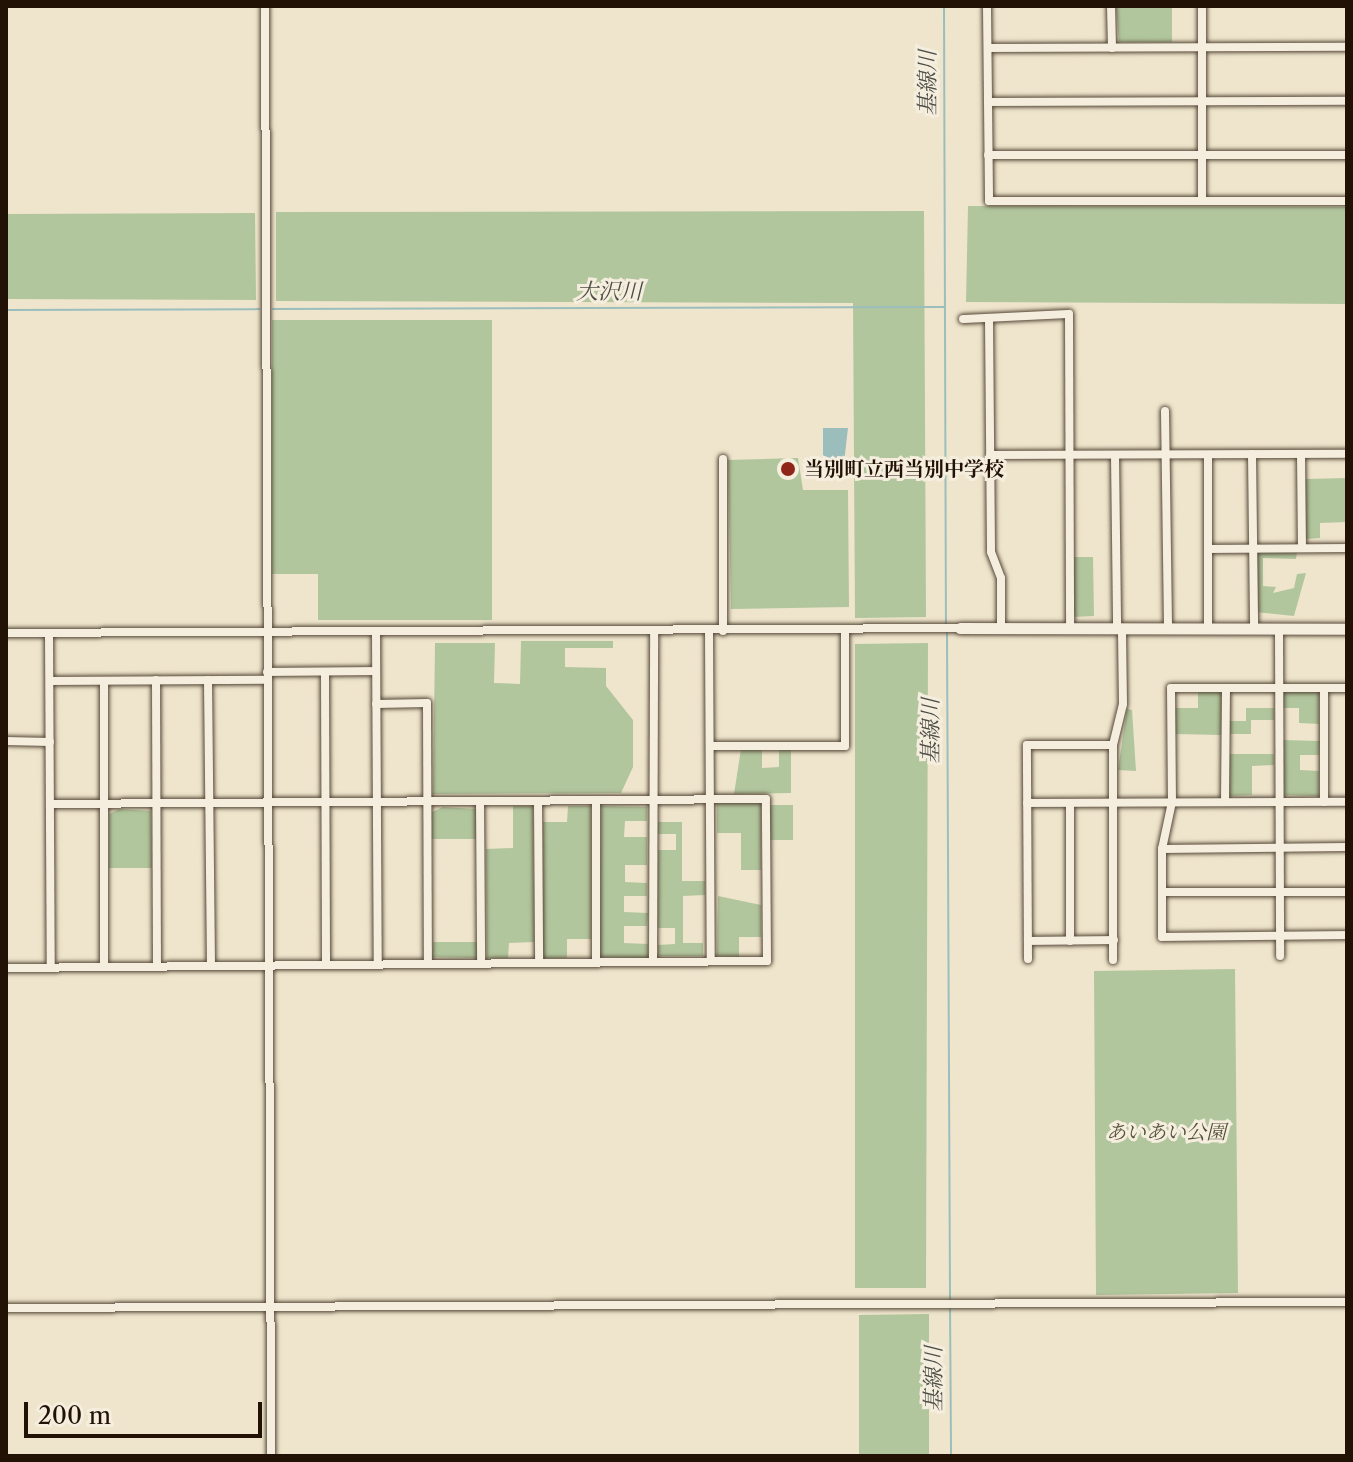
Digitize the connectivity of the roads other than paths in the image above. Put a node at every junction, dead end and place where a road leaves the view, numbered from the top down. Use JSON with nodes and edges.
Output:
{"nodes":[{"id":1,"x":265,"y":6,"type":"edge"},
{"id":2,"x":987,"y":6,"type":"edge"},
{"id":3,"x":1111,"y":6,"type":"edge"},
{"id":4,"x":1202,"y":6,"type":"edge"},
{"id":5,"x":1202,"y":47,"type":"junction"},
{"id":6,"x":1347,"y":47,"type":"edge"},
{"id":7,"x":988,"y":48,"type":"junction"},
{"id":8,"x":1112,"y":48,"type":"junction"},
{"id":9,"x":1347,"y":101,"type":"edge"},
{"id":10,"x":988,"y":102,"type":"junction"},
{"id":11,"x":1202,"y":102,"type":"junction"},
{"id":12,"x":988,"y":155,"type":"junction"},
{"id":13,"x":1202,"y":155,"type":"junction"},
{"id":14,"x":1347,"y":155,"type":"edge"},
{"id":15,"x":1202,"y":201,"type":"junction"},
{"id":16,"x":1347,"y":201,"type":"edge"},
{"id":17,"x":963,"y":319,"type":"dead end"},
{"id":18,"x":989,"y":320,"type":"junction"},
{"id":19,"x":1165,"y":411,"type":"dead end"},
{"id":20,"x":1252,"y":454,"type":"junction"},
{"id":21,"x":1301,"y":454,"type":"junction"},
{"id":22,"x":1347,"y":454,"type":"edge"},
{"id":23,"x":990,"y":455,"type":"junction"},
{"id":24,"x":1069,"y":455,"type":"junction"},
{"id":25,"x":1115,"y":455,"type":"junction"},
{"id":26,"x":1166,"y":455,"type":"junction"},
{"id":27,"x":1208,"y":455,"type":"junction"},
{"id":28,"x":723,"y":459,"type":"dead end"},
{"id":29,"x":1302,"y":548,"type":"junction"},
{"id":30,"x":1347,"y":548,"type":"edge"},
{"id":31,"x":1208,"y":549,"type":"junction"},
{"id":32,"x":1253,"y":549,"type":"junction"},
{"id":33,"x":960,"y":628,"type":"joint"},
{"id":34,"x":1168,"y":629,"type":"junction"},
{"id":35,"x":1208,"y":629,"type":"junction"},
{"id":36,"x":1254,"y":629,"type":"junction"},
{"id":37,"x":1279,"y":629,"type":"junction"},
{"id":38,"x":1347,"y":629,"type":"edge"},
{"id":39,"x":845,"y":630,"type":"junction"},
{"id":40,"x":1001,"y":630,"type":"junction"},
{"id":41,"x":1070,"y":630,"type":"junction"},
{"id":42,"x":1120,"y":630,"type":"junction"},
{"id":43,"x":654,"y":631,"type":"junction"},
{"id":44,"x":709,"y":631,"type":"junction"},
{"id":45,"x":723,"y":631,"type":"junction"},
{"id":46,"x":267,"y":632,"type":"junction"},
{"id":47,"x":376,"y":632,"type":"junction"},
{"id":48,"x":6,"y":633,"type":"edge"},
{"id":49,"x":49,"y":633,"type":"junction"},
{"id":50,"x":376,"y":671,"type":"junction"},
{"id":51,"x":325,"y":672,"type":"junction"},
{"id":52,"x":267,"y":676,"type":"junction"},
{"id":53,"x":156,"y":680,"type":"junction"},
{"id":54,"x":208,"y":680,"type":"junction"},
{"id":55,"x":50,"y":681,"type":"junction"},
{"id":56,"x":104,"y":681,"type":"junction"},
{"id":57,"x":1226,"y":688,"type":"junction"},
{"id":58,"x":1279,"y":688,"type":"junction"},
{"id":59,"x":1324,"y":688,"type":"junction"},
{"id":60,"x":1347,"y":688,"type":"edge"},
{"id":61,"x":376,"y":704,"type":"junction"},
{"id":62,"x":6,"y":741,"type":"edge"},
{"id":63,"x":50,"y":742,"type":"junction"},
{"id":64,"x":1113,"y":745,"type":"junction"},
{"id":65,"x":710,"y":746,"type":"junction"},
{"id":66,"x":652,"y":800,"type":"junction"},
{"id":67,"x":710,"y":800,"type":"junction"},
{"id":68,"x":480,"y":801,"type":"junction"},
{"id":69,"x":538,"y":801,"type":"junction"},
{"id":70,"x":596,"y":801,"type":"junction"},
{"id":71,"x":326,"y":802,"type":"junction"},
{"id":72,"x":377,"y":802,"type":"junction"},
{"id":73,"x":427,"y":802,"type":"junction"},
{"id":74,"x":1172,"y":802,"type":"junction"},
{"id":75,"x":1225,"y":802,"type":"junction"},
{"id":76,"x":1279,"y":802,"type":"junction"},
{"id":77,"x":1324,"y":802,"type":"junction"},
{"id":78,"x":1347,"y":802,"type":"edge"},
{"id":79,"x":209,"y":803,"type":"junction"},
{"id":80,"x":268,"y":803,"type":"junction"},
{"id":81,"x":1027,"y":803,"type":"junction"},
{"id":82,"x":1070,"y":803,"type":"junction"},
{"id":83,"x":1113,"y":803,"type":"junction"},
{"id":84,"x":51,"y":804,"type":"junction"},
{"id":85,"x":104,"y":804,"type":"junction"},
{"id":86,"x":156,"y":804,"type":"junction"},
{"id":87,"x":1347,"y":847,"type":"edge"},
{"id":88,"x":1279,"y":848,"type":"junction"},
{"id":89,"x":1162,"y":849,"type":"junction"},
{"id":90,"x":1162,"y":892,"type":"junction"},
{"id":91,"x":1279,"y":892,"type":"junction"},
{"id":92,"x":1347,"y":892,"type":"edge"},
{"id":93,"x":1347,"y":935,"type":"edge"},
{"id":94,"x":1280,"y":936,"type":"junction"},
{"id":95,"x":1114,"y":940,"type":"junction"},
{"id":96,"x":1028,"y":941,"type":"junction"},
{"id":97,"x":1070,"y":941,"type":"junction"},
{"id":98,"x":1280,"y":956,"type":"dead end"},
{"id":99,"x":1028,"y":959,"type":"dead end"},
{"id":100,"x":1113,"y":960,"type":"dead end"},
{"id":101,"x":711,"y":961,"type":"junction"},
{"id":102,"x":596,"y":962,"type":"junction"},
{"id":103,"x":653,"y":962,"type":"junction"},
{"id":104,"x":481,"y":963,"type":"junction"},
{"id":105,"x":539,"y":963,"type":"junction"},
{"id":106,"x":378,"y":964,"type":"junction"},
{"id":107,"x":428,"y":964,"type":"junction"},
{"id":108,"x":269,"y":965,"type":"junction"},
{"id":109,"x":326,"y":965,"type":"junction"},
{"id":110,"x":157,"y":966,"type":"junction"},
{"id":111,"x":211,"y":966,"type":"junction"},
{"id":112,"x":51,"y":967,"type":"junction"},
{"id":113,"x":104,"y":967,"type":"junction"},
{"id":114,"x":6,"y":968,"type":"edge"},
{"id":115,"x":1347,"y":1302,"type":"edge"},
{"id":116,"x":270,"y":1306,"type":"junction"},
{"id":117,"x":6,"y":1308,"type":"edge"},
{"id":118,"x":271,"y":1456,"type":"edge"}],
"edges":[{"from":1,"to":46,"type":"street"},
{"from":2,"to":7,"type":"street"},
{"from":3,"to":8,"type":"street"},
{"from":4,"to":5,"type":"street"},
{"from":5,"to":6,"type":"street"},
{"from":5,"to":8,"type":"street"},
{"from":5,"to":11,"type":"street"},
{"from":7,"to":8,"type":"street"},
{"from":7,"to":10,"type":"street"},
{"from":9,"to":11,"type":"street"},
{"from":10,"to":11,"type":"street"},
{"from":10,"to":12,"type":"street"},
{"from":11,"to":13,"type":"street"},
{"from":12,"to":13,"type":"street"},
{"from":12,"to":15,"type":"street"},
{"from":13,"to":14,"type":"street"},
{"from":13,"to":15,"type":"street"},
{"from":15,"to":16,"type":"street"},
{"from":17,"to":18,"type":"street"},
{"from":18,"to":23,"type":"street"},
{"from":18,"to":24,"type":"street"},
{"from":19,"to":26,"type":"street"},
{"from":20,"to":21,"type":"street"},
{"from":20,"to":27,"type":"street"},
{"from":20,"to":32,"type":"street"},
{"from":21,"to":22,"type":"street"},
{"from":21,"to":29,"type":"street"},
{"from":23,"to":24,"type":"street"},
{"from":23,"to":40,"type":"street"},
{"from":24,"to":25,"type":"street"},
{"from":24,"to":41,"type":"street"},
{"from":25,"to":26,"type":"street"},
{"from":25,"to":42,"type":"street"},
{"from":26,"to":27,"type":"street"},
{"from":26,"to":34,"type":"street"},
{"from":27,"to":31,"type":"street"},
{"from":28,"to":45,"type":"street"},
{"from":29,"to":30,"type":"street"},
{"from":29,"to":32,"type":"street"},
{"from":31,"to":32,"type":"street"},
{"from":31,"to":35,"type":"street"},
{"from":32,"to":36,"type":"street"},
{"from":33,"to":39,"type":"street"},
{"from":33,"to":40,"type":"street"},
{"from":34,"to":35,"type":"street"},
{"from":34,"to":42,"type":"street"},
{"from":35,"to":36,"type":"street"},
{"from":36,"to":37,"type":"street"},
{"from":37,"to":38,"type":"street"},
{"from":37,"to":58,"type":"street"},
{"from":39,"to":45,"type":"street"},
{"from":39,"to":65,"type":"street"},
{"from":40,"to":41,"type":"street"},
{"from":41,"to":42,"type":"street"},
{"from":42,"to":64,"type":"street"},
{"from":43,"to":44,"type":"street"},
{"from":43,"to":47,"type":"street"},
{"from":43,"to":66,"type":"street"},
{"from":44,"to":45,"type":"street"},
{"from":44,"to":65,"type":"street"},
{"from":46,"to":47,"type":"street"},
{"from":46,"to":49,"type":"street"},
{"from":46,"to":52,"type":"street"},
{"from":47,"to":50,"type":"street"},
{"from":48,"to":49,"type":"street"},
{"from":49,"to":55,"type":"street"},
{"from":50,"to":51,"type":"street"},
{"from":50,"to":61,"type":"street"},
{"from":51,"to":52,"type":"street"},
{"from":51,"to":71,"type":"street"},
{"from":52,"to":54,"type":"street"},
{"from":52,"to":80,"type":"street"},
{"from":53,"to":54,"type":"street"},
{"from":53,"to":56,"type":"street"},
{"from":53,"to":86,"type":"street"},
{"from":54,"to":79,"type":"street"},
{"from":55,"to":56,"type":"street"},
{"from":55,"to":63,"type":"street"},
{"from":56,"to":85,"type":"street"},
{"from":57,"to":58,"type":"street"},
{"from":57,"to":74,"type":"street"},
{"from":57,"to":75,"type":"street"},
{"from":58,"to":59,"type":"street"},
{"from":58,"to":76,"type":"street"},
{"from":59,"to":60,"type":"street"},
{"from":59,"to":77,"type":"street"},
{"from":61,"to":72,"type":"street"},
{"from":61,"to":73,"type":"street"},
{"from":62,"to":63,"type":"street"},
{"from":63,"to":84,"type":"street"},
{"from":64,"to":81,"type":"street"},
{"from":64,"to":83,"type":"street"},
{"from":65,"to":67,"type":"street"},
{"from":66,"to":67,"type":"street"},
{"from":66,"to":70,"type":"street"},
{"from":66,"to":103,"type":"street"},
{"from":67,"to":101,"type":"street"},
{"from":67,"to":101,"type":"street"},
{"from":68,"to":69,"type":"street"},
{"from":68,"to":73,"type":"street"},
{"from":68,"to":104,"type":"street"},
{"from":69,"to":70,"type":"street"},
{"from":69,"to":105,"type":"street"},
{"from":70,"to":102,"type":"street"},
{"from":71,"to":72,"type":"street"},
{"from":71,"to":80,"type":"street"},
{"from":71,"to":109,"type":"street"},
{"from":72,"to":73,"type":"street"},
{"from":72,"to":106,"type":"street"},
{"from":73,"to":107,"type":"street"},
{"from":74,"to":75,"type":"street"},
{"from":74,"to":83,"type":"street"},
{"from":74,"to":89,"type":"street"},
{"from":75,"to":76,"type":"street"},
{"from":76,"to":77,"type":"street"},
{"from":76,"to":88,"type":"street"},
{"from":77,"to":78,"type":"street"},
{"from":79,"to":80,"type":"street"},
{"from":79,"to":86,"type":"street"},
{"from":79,"to":111,"type":"street"},
{"from":80,"to":108,"type":"street"},
{"from":81,"to":82,"type":"street"},
{"from":81,"to":96,"type":"street"},
{"from":82,"to":83,"type":"street"},
{"from":82,"to":97,"type":"street"},
{"from":83,"to":95,"type":"street"},
{"from":84,"to":85,"type":"street"},
{"from":84,"to":112,"type":"street"},
{"from":85,"to":86,"type":"street"},
{"from":85,"to":113,"type":"street"},
{"from":86,"to":110,"type":"street"},
{"from":87,"to":88,"type":"street"},
{"from":88,"to":89,"type":"street"},
{"from":88,"to":91,"type":"street"},
{"from":89,"to":90,"type":"street"},
{"from":90,"to":91,"type":"street"},
{"from":90,"to":94,"type":"street"},
{"from":91,"to":92,"type":"street"},
{"from":91,"to":94,"type":"street"},
{"from":93,"to":94,"type":"street"},
{"from":94,"to":98,"type":"street"},
{"from":95,"to":97,"type":"street"},
{"from":95,"to":100,"type":"street"},
{"from":96,"to":97,"type":"street"},
{"from":96,"to":99,"type":"street"},
{"from":101,"to":103,"type":"street"},
{"from":102,"to":103,"type":"street"},
{"from":102,"to":105,"type":"street"},
{"from":104,"to":105,"type":"street"},
{"from":104,"to":107,"type":"street"},
{"from":106,"to":107,"type":"street"},
{"from":106,"to":109,"type":"street"},
{"from":108,"to":109,"type":"street"},
{"from":108,"to":111,"type":"street"},
{"from":108,"to":116,"type":"street"},
{"from":110,"to":111,"type":"street"},
{"from":110,"to":113,"type":"street"},
{"from":112,"to":113,"type":"street"},
{"from":112,"to":114,"type":"street"},
{"from":115,"to":116,"type":"street"},
{"from":116,"to":117,"type":"street"},
{"from":116,"to":118,"type":"street"}]}
